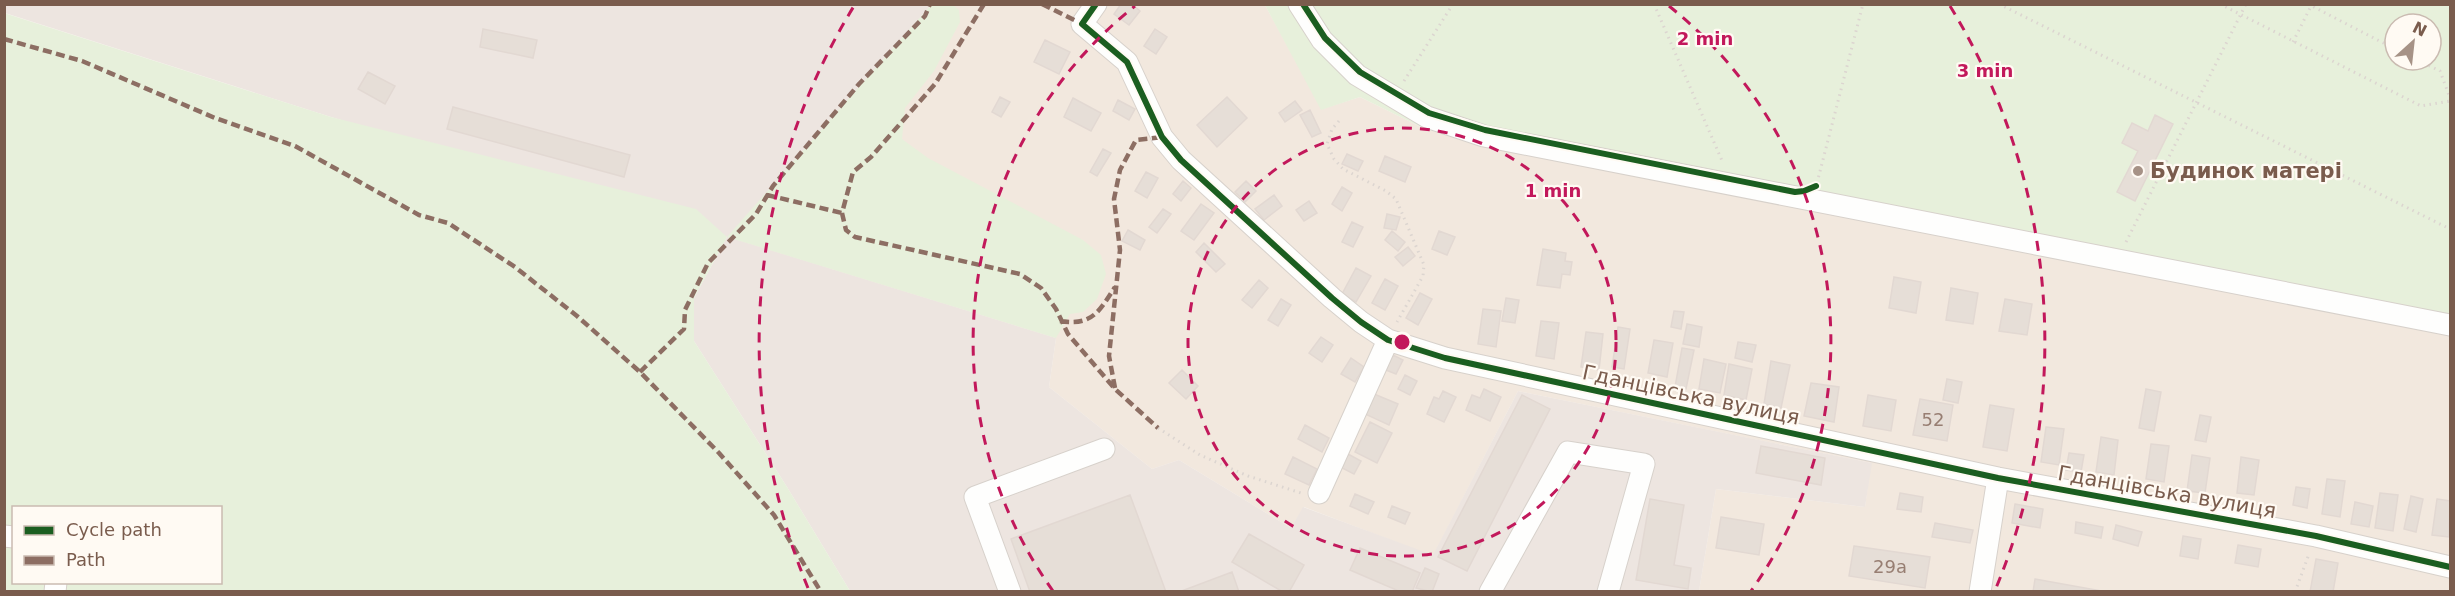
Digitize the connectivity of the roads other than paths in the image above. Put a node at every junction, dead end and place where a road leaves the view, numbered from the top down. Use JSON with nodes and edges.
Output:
{"nodes":[{"id":1,"x":1096,"y":4,"type":"edge"},
{"id":2,"x":1299,"y":4,"type":"edge"},
{"id":3,"x":2451,"y":325,"type":"edge"},
{"id":4,"x":1388,"y":340,"type":"junction"},
{"id":5,"x":1104,"y":449,"type":"dead end"},
{"id":6,"x":1998,"y":478,"type":"junction"},
{"id":7,"x":1319,"y":493,"type":"road end"},
{"id":8,"x":2451,"y":567,"type":"edge"},
{"id":9,"x":1010,"y":591,"type":"edge"},
{"id":10,"x":1490,"y":591,"type":"edge"},
{"id":11,"x":1608,"y":591,"type":"edge"},
{"id":12,"x":1980,"y":591,"type":"edge"}],
"edges":[{"from":1,"to":4,"type":"street","name":"Гданцівська вулиця"},
{"from":2,"to":3,"type":"street"},
{"from":4,"to":6,"type":"street","name":"Гданцівська вулиця"},
{"from":4,"to":7,"type":"street"},
{"from":5,"to":9,"type":"street"},
{"from":6,"to":8,"type":"street","name":"Гданцівська вулиця"},
{"from":6,"to":12,"type":"street"},
{"from":10,"to":11,"type":"street"}]}
